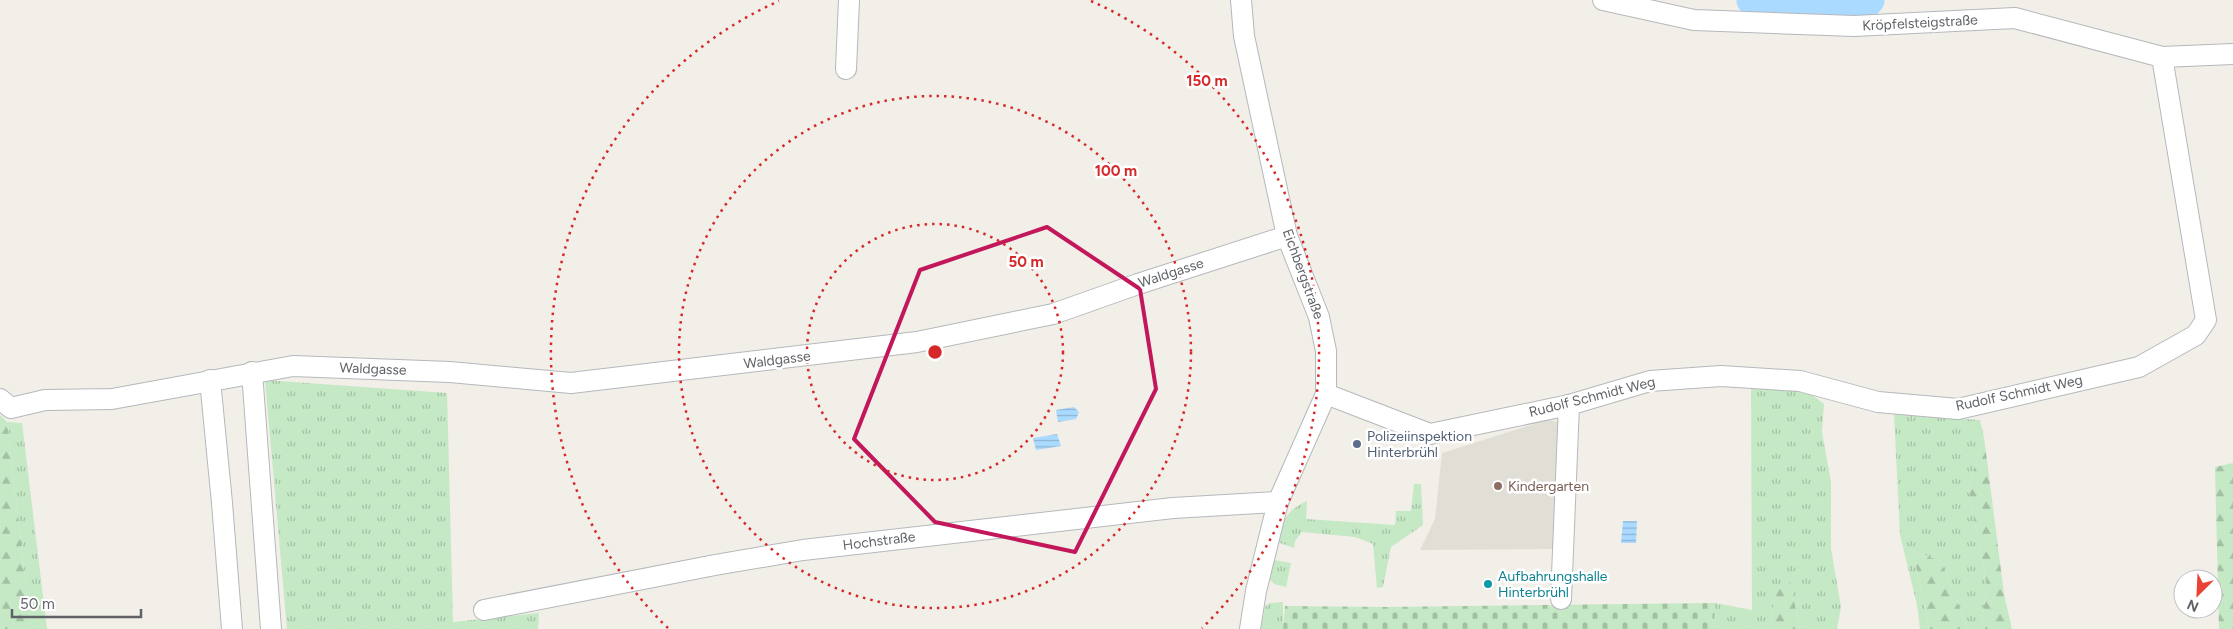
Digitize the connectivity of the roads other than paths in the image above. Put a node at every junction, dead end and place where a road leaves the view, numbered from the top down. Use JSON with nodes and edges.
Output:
{"nodes":[{"id":1,"x":849,"y":0,"type":"edge"},
{"id":2,"x":1241,"y":0,"type":"edge"},
{"id":3,"x":1603,"y":0,"type":"edge"},
{"id":4,"x":2233,"y":54,"type":"edge"},
{"id":5,"x":2162,"y":56,"type":"junction"},
{"id":6,"x":846,"y":69,"type":"dead end"},
{"id":7,"x":1287,"y":236,"type":"junction"},
{"id":8,"x":252,"y":372,"type":"junction"},
{"id":9,"x":210,"y":380,"type":"junction"},
{"id":10,"x":1326,"y":394,"type":"junction"},
{"id":11,"x":1569,"y":405,"type":"junction"},
{"id":12,"x":4,"y":408,"type":"edge"},
{"id":13,"x":1278,"y":502,"type":"junction"},
{"id":14,"x":1561,"y":599,"type":"dead end"},
{"id":15,"x":484,"y":610,"type":"dead end"},
{"id":16,"x":232,"y":629,"type":"edge"},
{"id":17,"x":271,"y":629,"type":"edge"},
{"id":18,"x":1250,"y":629,"type":"edge"}],
"edges":[{"from":1,"to":6,"type":"street"},
{"from":2,"to":7,"type":"street","name":"Eichbergstraße"},
{"from":3,"to":5,"type":"street","name":"Kröpfelsteigstraße"},
{"from":4,"to":5,"type":"street","name":"Kröpfelsteigstraße"},
{"from":5,"to":11,"type":"street","name":"Rudolf Schmidt Weg"},
{"from":7,"to":8,"type":"street","name":"Waldgasse"},
{"from":7,"to":10,"type":"street","name":"Eichbergstraße"},
{"from":8,"to":9,"type":"street","name":"Waldgasse"},
{"from":8,"to":17,"type":"street"},
{"from":9,"to":12,"type":"street","name":"Waldgasse"},
{"from":9,"to":16,"type":"street"},
{"from":10,"to":11,"type":"street","name":"Rudolf Schmidt Weg"},
{"from":10,"to":13,"type":"street","name":"Eichbergstraße"},
{"from":11,"to":14,"type":"street"},
{"from":13,"to":15,"type":"street","name":"Hochstraße"},
{"from":13,"to":18,"type":"street","name":"Eichbergstraße"}]}
